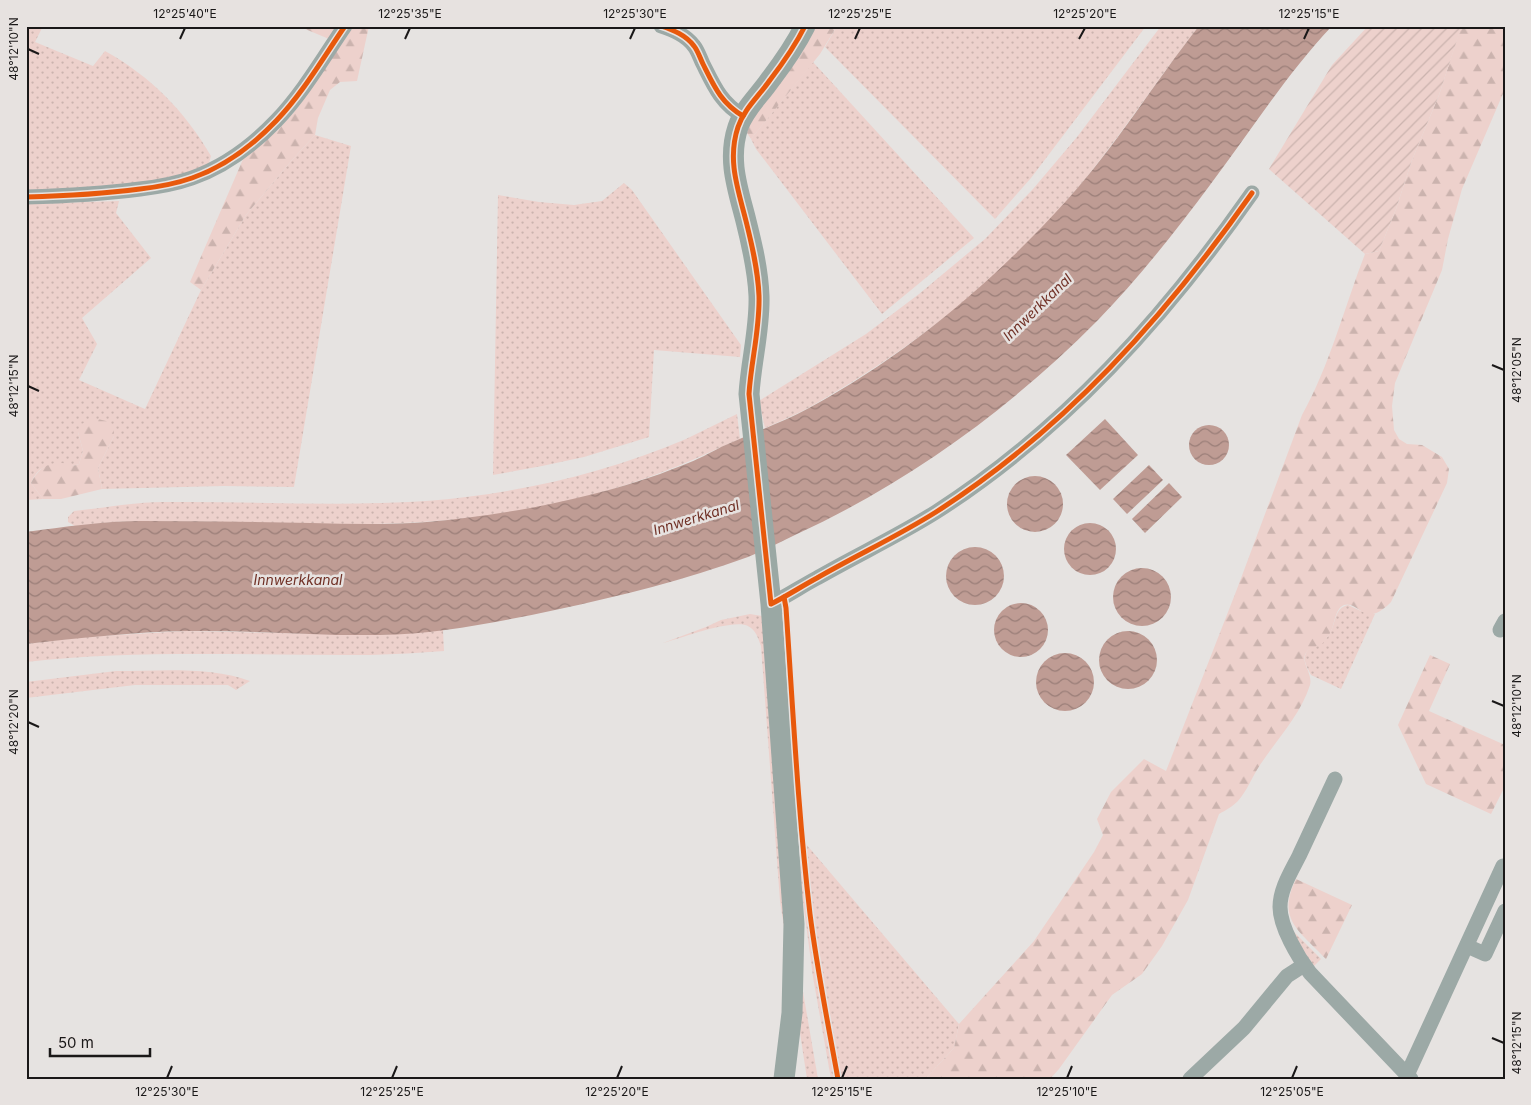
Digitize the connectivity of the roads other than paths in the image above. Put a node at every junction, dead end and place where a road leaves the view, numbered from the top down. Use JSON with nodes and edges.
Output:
{"nodes":[{"id":1,"x":345,"y":26,"type":"edge"},
{"id":2,"x":661,"y":26,"type":"edge"},
{"id":3,"x":805,"y":26,"type":"edge"},
{"id":4,"x":743,"y":116,"type":"junction"},
{"id":5,"x":1252,"y":194,"type":"dead end"},
{"id":6,"x":26,"y":197,"type":"edge"},
{"id":7,"x":775,"y":596,"type":"junction"},
{"id":8,"x":1335,"y":779,"type":"dead end"},
{"id":9,"x":1505,"y":867,"type":"edge"},
{"id":10,"x":1505,"y":911,"type":"edge"},
{"id":11,"x":1466,"y":946,"type":"junction"},
{"id":12,"x":1304,"y":965,"type":"junction"},
{"id":13,"x":1409,"y":1077,"type":"edge"},
{"id":14,"x":784,"y":1079,"type":"edge"},
{"id":15,"x":1190,"y":1079,"type":"edge"}],
"edges":[{"from":1,"to":6,"type":"street"},
{"from":2,"to":4,"type":"street"},
{"from":3,"to":4,"type":"main road"},
{"from":4,"to":7,"type":"main road"},
{"from":5,"to":7,"type":"street"},
{"from":7,"to":14,"type":"main road"},
{"from":8,"to":12,"type":"street"},
{"from":9,"to":11,"type":"street"},
{"from":10,"to":11,"type":"street"},
{"from":11,"to":13,"type":"street"},
{"from":12,"to":13,"type":"street"},
{"from":12,"to":15,"type":"street"}]}
